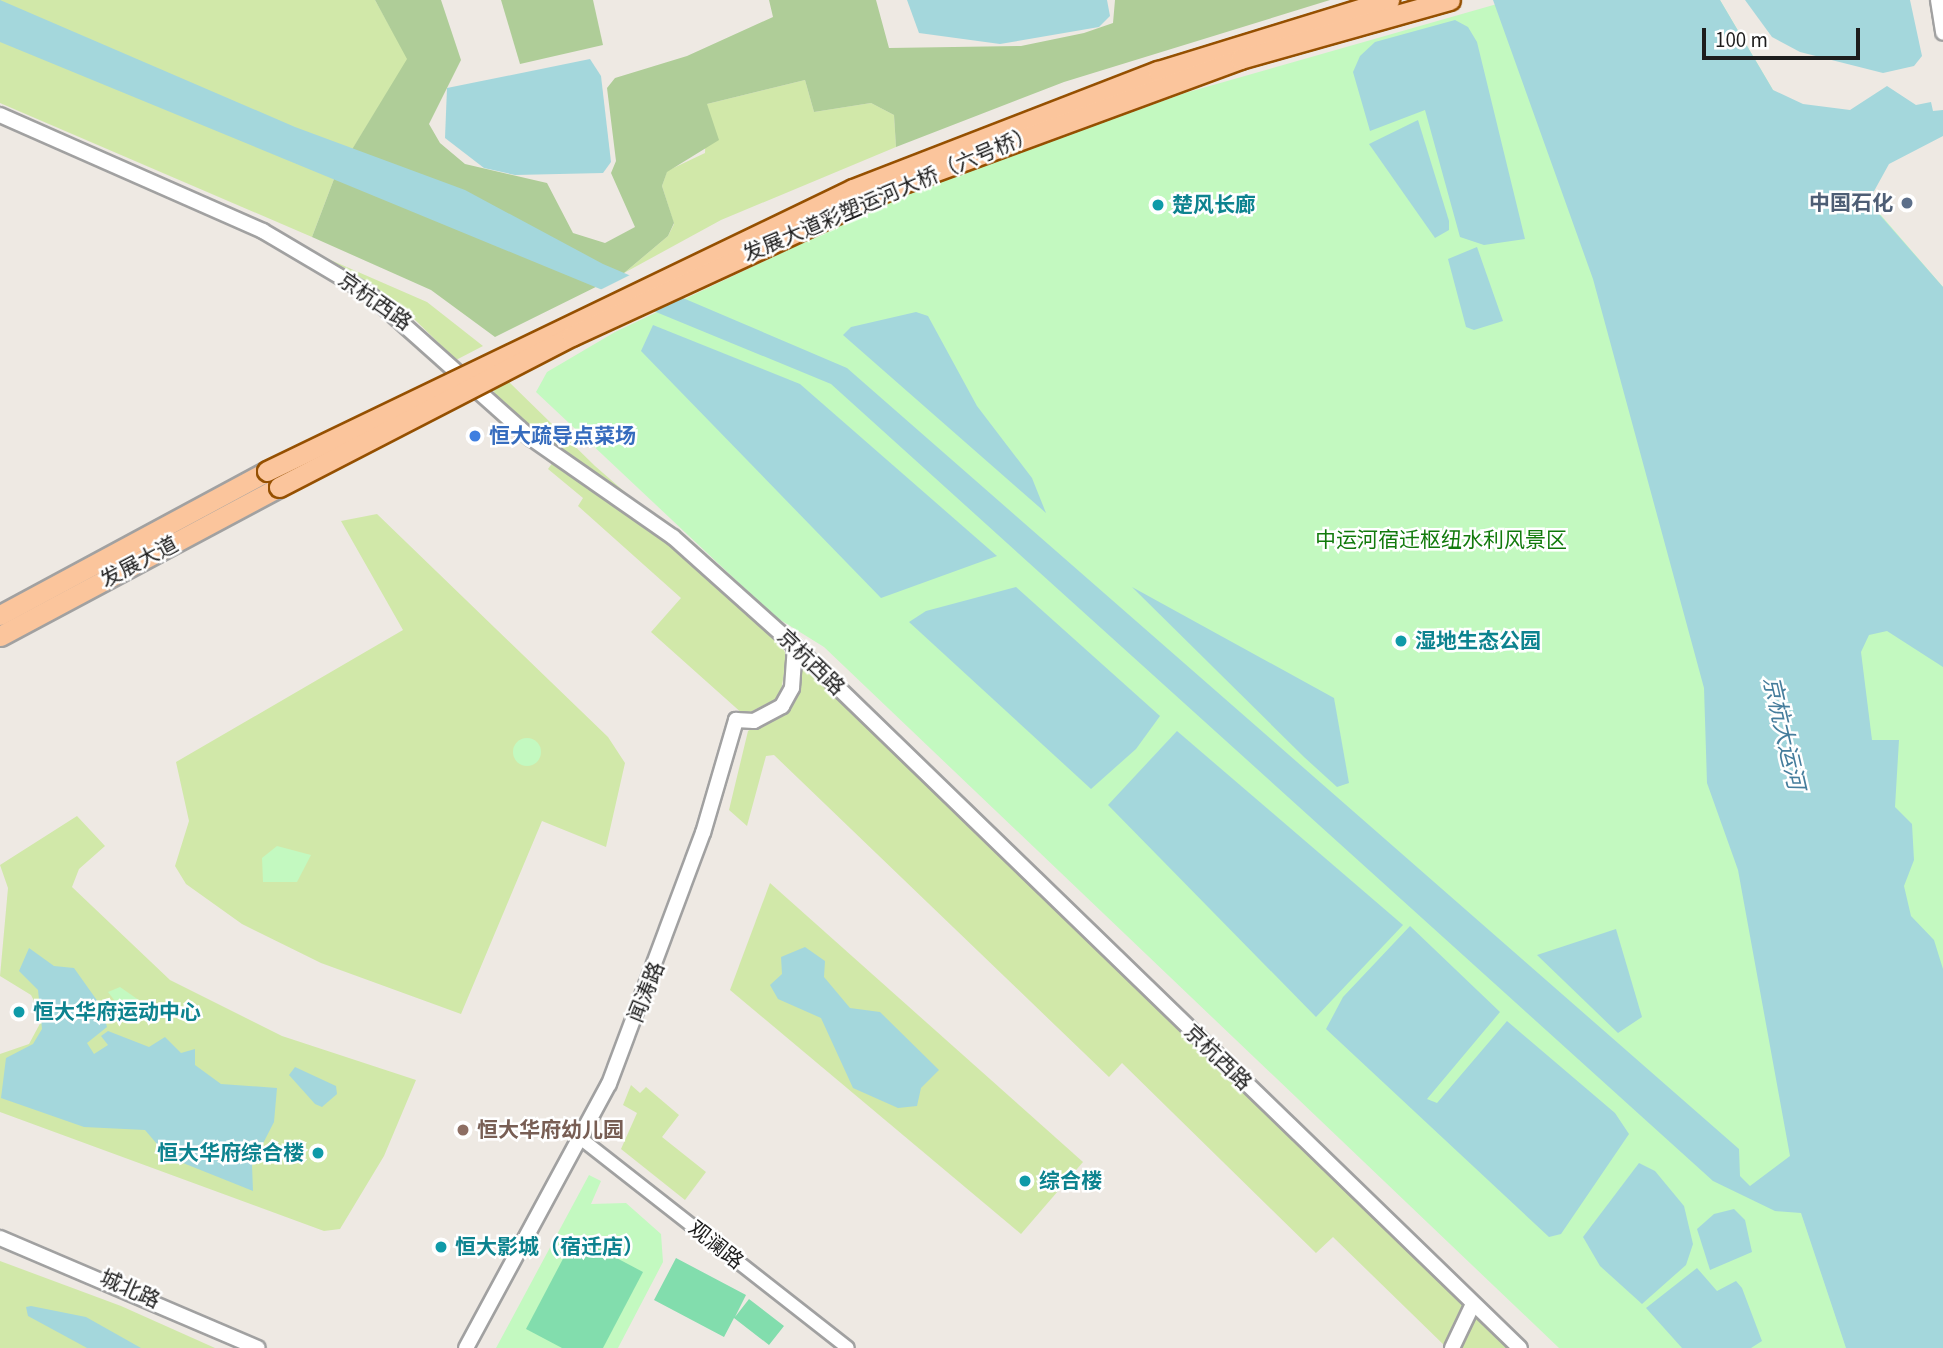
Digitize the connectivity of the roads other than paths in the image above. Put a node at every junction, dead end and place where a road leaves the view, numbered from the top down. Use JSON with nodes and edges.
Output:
{"nodes":[{"id":1,"x":1389,"y":0,"type":"edge"},
{"id":2,"x":1450,"y":0,"type":"edge"},
{"id":3,"x":1938,"y":0,"type":"edge"},
{"id":4,"x":1943,"y":33,"type":"edge"},
{"id":5,"x":0,"y":115,"type":"edge"},
{"id":6,"x":267,"y":471,"type":"joint"},
{"id":7,"x":279,"y":487,"type":"joint"},
{"id":8,"x":0,"y":615,"type":"edge"},
{"id":9,"x":0,"y":636,"type":"edge"},
{"id":10,"x":795,"y":646,"type":"junction"},
{"id":11,"x":584,"y":1141,"type":"junction"},
{"id":12,"x":0,"y":1238,"type":"edge"},
{"id":13,"x":1473,"y":1304,"type":"junction"},
{"id":14,"x":258,"y":1348,"type":"edge"},
{"id":15,"x":466,"y":1348,"type":"edge"},
{"id":16,"x":848,"y":1348,"type":"edge"},
{"id":17,"x":1452,"y":1348,"type":"edge"},
{"id":18,"x":1520,"y":1348,"type":"edge"}],
"edges":[{"from":1,"to":6,"type":"main road","name":"发展大道彩塑运河大桥（六号桥）","bridge":true},
{"from":2,"to":7,"type":"main road","name":"发展大道彩塑运河大桥（六号桥）","bridge":true},
{"from":3,"to":4,"type":"street"},
{"from":5,"to":10,"type":"street","name":"京杭西路"},
{"from":6,"to":8,"type":"main road","name":"发展大道"},
{"from":7,"to":9,"type":"main road","name":"发展大道"},
{"from":10,"to":11,"type":"street","name":"闻涛路"},
{"from":10,"to":13,"type":"street","name":"京杭西路"},
{"from":11,"to":15,"type":"street","name":"闻涛路"},
{"from":11,"to":16,"type":"street","name":"观澜路"},
{"from":12,"to":14,"type":"street","name":"城北路"},
{"from":13,"to":17,"type":"street"},
{"from":13,"to":18,"type":"street","name":"京杭西路"}]}
